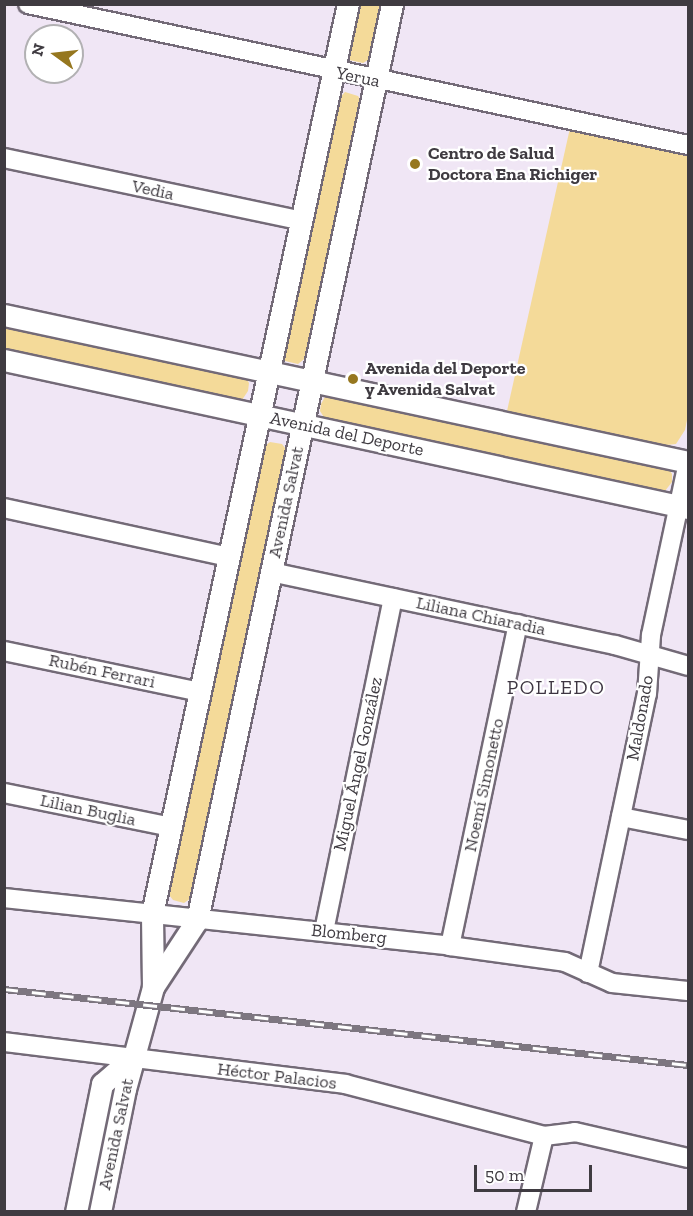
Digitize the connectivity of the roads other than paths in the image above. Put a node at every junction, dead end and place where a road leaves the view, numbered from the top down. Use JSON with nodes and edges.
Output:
{"nodes":[{"id":1,"x":28,"y":4,"type":"edge"},
{"id":2,"x":348,"y":4,"type":"edge"},
{"id":3,"x":392,"y":4,"type":"edge"},
{"id":4,"x":334,"y":72,"type":"junction"},
{"id":5,"x":376,"y":81,"type":"junction"},
{"id":6,"x":688,"y":145,"type":"edge"},
{"id":7,"x":4,"y":158,"type":"edge"},
{"id":8,"x":302,"y":221,"type":"junction"},
{"id":9,"x":4,"y":315,"type":"edge"},
{"id":10,"x":4,"y":360,"type":"edge"},
{"id":11,"x":269,"y":372,"type":"junction"},
{"id":12,"x":312,"y":381,"type":"junction"},
{"id":13,"x":260,"y":415,"type":"junction"},
{"id":14,"x":303,"y":424,"type":"junction"},
{"id":15,"x":688,"y":462,"type":"edge"},
{"id":16,"x":684,"y":507,"type":"edge"},
{"id":17,"x":4,"y":508,"type":"edge"},
{"id":18,"x":229,"y":557,"type":"junction"},
{"id":19,"x":272,"y":572,"type":"junction"},
{"id":20,"x":393,"y":598,"type":"junction"},
{"id":21,"x":518,"y":624,"type":"junction"},
{"id":22,"x":4,"y":651,"type":"edge"},
{"id":23,"x":650,"y":656,"type":"junction"},
{"id":24,"x":688,"y":666,"type":"edge"},
{"id":25,"x":200,"y":692,"type":"junction"},
{"id":26,"x":4,"y":793,"type":"edge"},
{"id":27,"x":621,"y":817,"type":"junction"},
{"id":28,"x":171,"y":828,"type":"junction"},
{"id":29,"x":688,"y":830,"type":"edge"},
{"id":30,"x":4,"y":898,"type":"edge"},
{"id":31,"x":152,"y":914,"type":"junction"},
{"id":32,"x":197,"y":920,"type":"junction"},
{"id":33,"x":324,"y":931,"type":"junction"},
{"id":34,"x":450,"y":946,"type":"junction"},
{"id":35,"x":588,"y":973,"type":"junction"},
{"id":36,"x":153,"y":987,"type":"junction"},
{"id":37,"x":688,"y":991,"type":"edge"},
{"id":38,"x":4,"y":1042,"type":"edge"},
{"id":39,"x":133,"y":1058,"type":"junction"},
{"id":40,"x":544,"y":1136,"type":"junction"},
{"id":41,"x":688,"y":1158,"type":"edge"},
{"id":42,"x":75,"y":1212,"type":"edge"},
{"id":43,"x":100,"y":1212,"type":"edge"},
{"id":44,"x":526,"y":1212,"type":"edge"}],
"edges":[{"from":1,"to":4,"type":"street","name":"Yerua"},
{"from":2,"to":4,"type":"street","name":"Avenida Salvat"},
{"from":3,"to":5,"type":"street","name":"Avenida Salvat"},
{"from":4,"to":5,"type":"street","name":"Yerua"},
{"from":4,"to":8,"type":"street","name":"Avenida Salvat"},
{"from":5,"to":6,"type":"street","name":"Yerua"},
{"from":5,"to":12,"type":"street","name":"Avenida Salvat"},
{"from":7,"to":8,"type":"street","name":"Vedia"},
{"from":8,"to":11,"type":"street","name":"Avenida Salvat"},
{"from":9,"to":11,"type":"street"},
{"from":10,"to":13,"type":"street","name":"Avenida del Deporte"},
{"from":11,"to":12,"type":"street"},
{"from":11,"to":13,"type":"street","name":"Avenida Salvat"},
{"from":12,"to":14,"type":"street","name":"Avenida Salvat"},
{"from":12,"to":15,"type":"street"},
{"from":13,"to":14,"type":"street","name":"Avenida del Deporte"},
{"from":13,"to":18,"type":"street","name":"Avenida Salvat"},
{"from":14,"to":16,"type":"street","name":"Avenida del Deporte"},
{"from":14,"to":19,"type":"street","name":"Avenida Salvat"},
{"from":15,"to":16,"type":"street","name":"Maldonado"},
{"from":16,"to":23,"type":"street","name":"Maldonado"},
{"from":17,"to":18,"type":"street"},
{"from":18,"to":25,"type":"street","name":"Avenida Salvat"},
{"from":19,"to":20,"type":"street","name":"Liliana Chiaradia"},
{"from":19,"to":32,"type":"street","name":"Avenida Salvat"},
{"from":20,"to":21,"type":"street","name":"Liliana Chiaradia"},
{"from":20,"to":33,"type":"street","name":"Miguel Ángel González"},
{"from":21,"to":23,"type":"street","name":"Liliana Chiaradia"},
{"from":21,"to":34,"type":"street","name":"Noemí Simonetto"},
{"from":22,"to":25,"type":"street","name":"Rubén Ferrari"},
{"from":23,"to":24,"type":"street","name":"Liliana Chiaradia"},
{"from":23,"to":27,"type":"street","name":"Maldonado"},
{"from":25,"to":28,"type":"street","name":"Avenida Salvat"},
{"from":26,"to":28,"type":"street","name":"Lilian Buglia"},
{"from":27,"to":29,"type":"street"},
{"from":27,"to":35,"type":"street","name":"Maldonado"},
{"from":28,"to":31,"type":"street","name":"Avenida Salvat"},
{"from":30,"to":31,"type":"street","name":"Blomberg"},
{"from":31,"to":32,"type":"street","name":"Blomberg"},
{"from":31,"to":36,"type":"street","name":"Avenida Salvat"},
{"from":32,"to":33,"type":"street","name":"Blomberg"},
{"from":32,"to":36,"type":"street","name":"Avenida Salvat"},
{"from":33,"to":34,"type":"street","name":"Blomberg"},
{"from":34,"to":35,"type":"street","name":"Blomberg"},
{"from":35,"to":37,"type":"street","name":"Blomberg"},
{"from":36,"to":39,"type":"street","name":"Avenida Salvat"},
{"from":38,"to":39,"type":"street","name":"Héctor Palacios"},
{"from":39,"to":40,"type":"street","name":"Héctor Palacios"},
{"from":39,"to":42,"type":"street","name":"Avenida Salvat"},
{"from":39,"to":43,"type":"street","name":"Avenida Salvat"},
{"from":40,"to":41,"type":"street"},
{"from":40,"to":44,"type":"street"}]}
